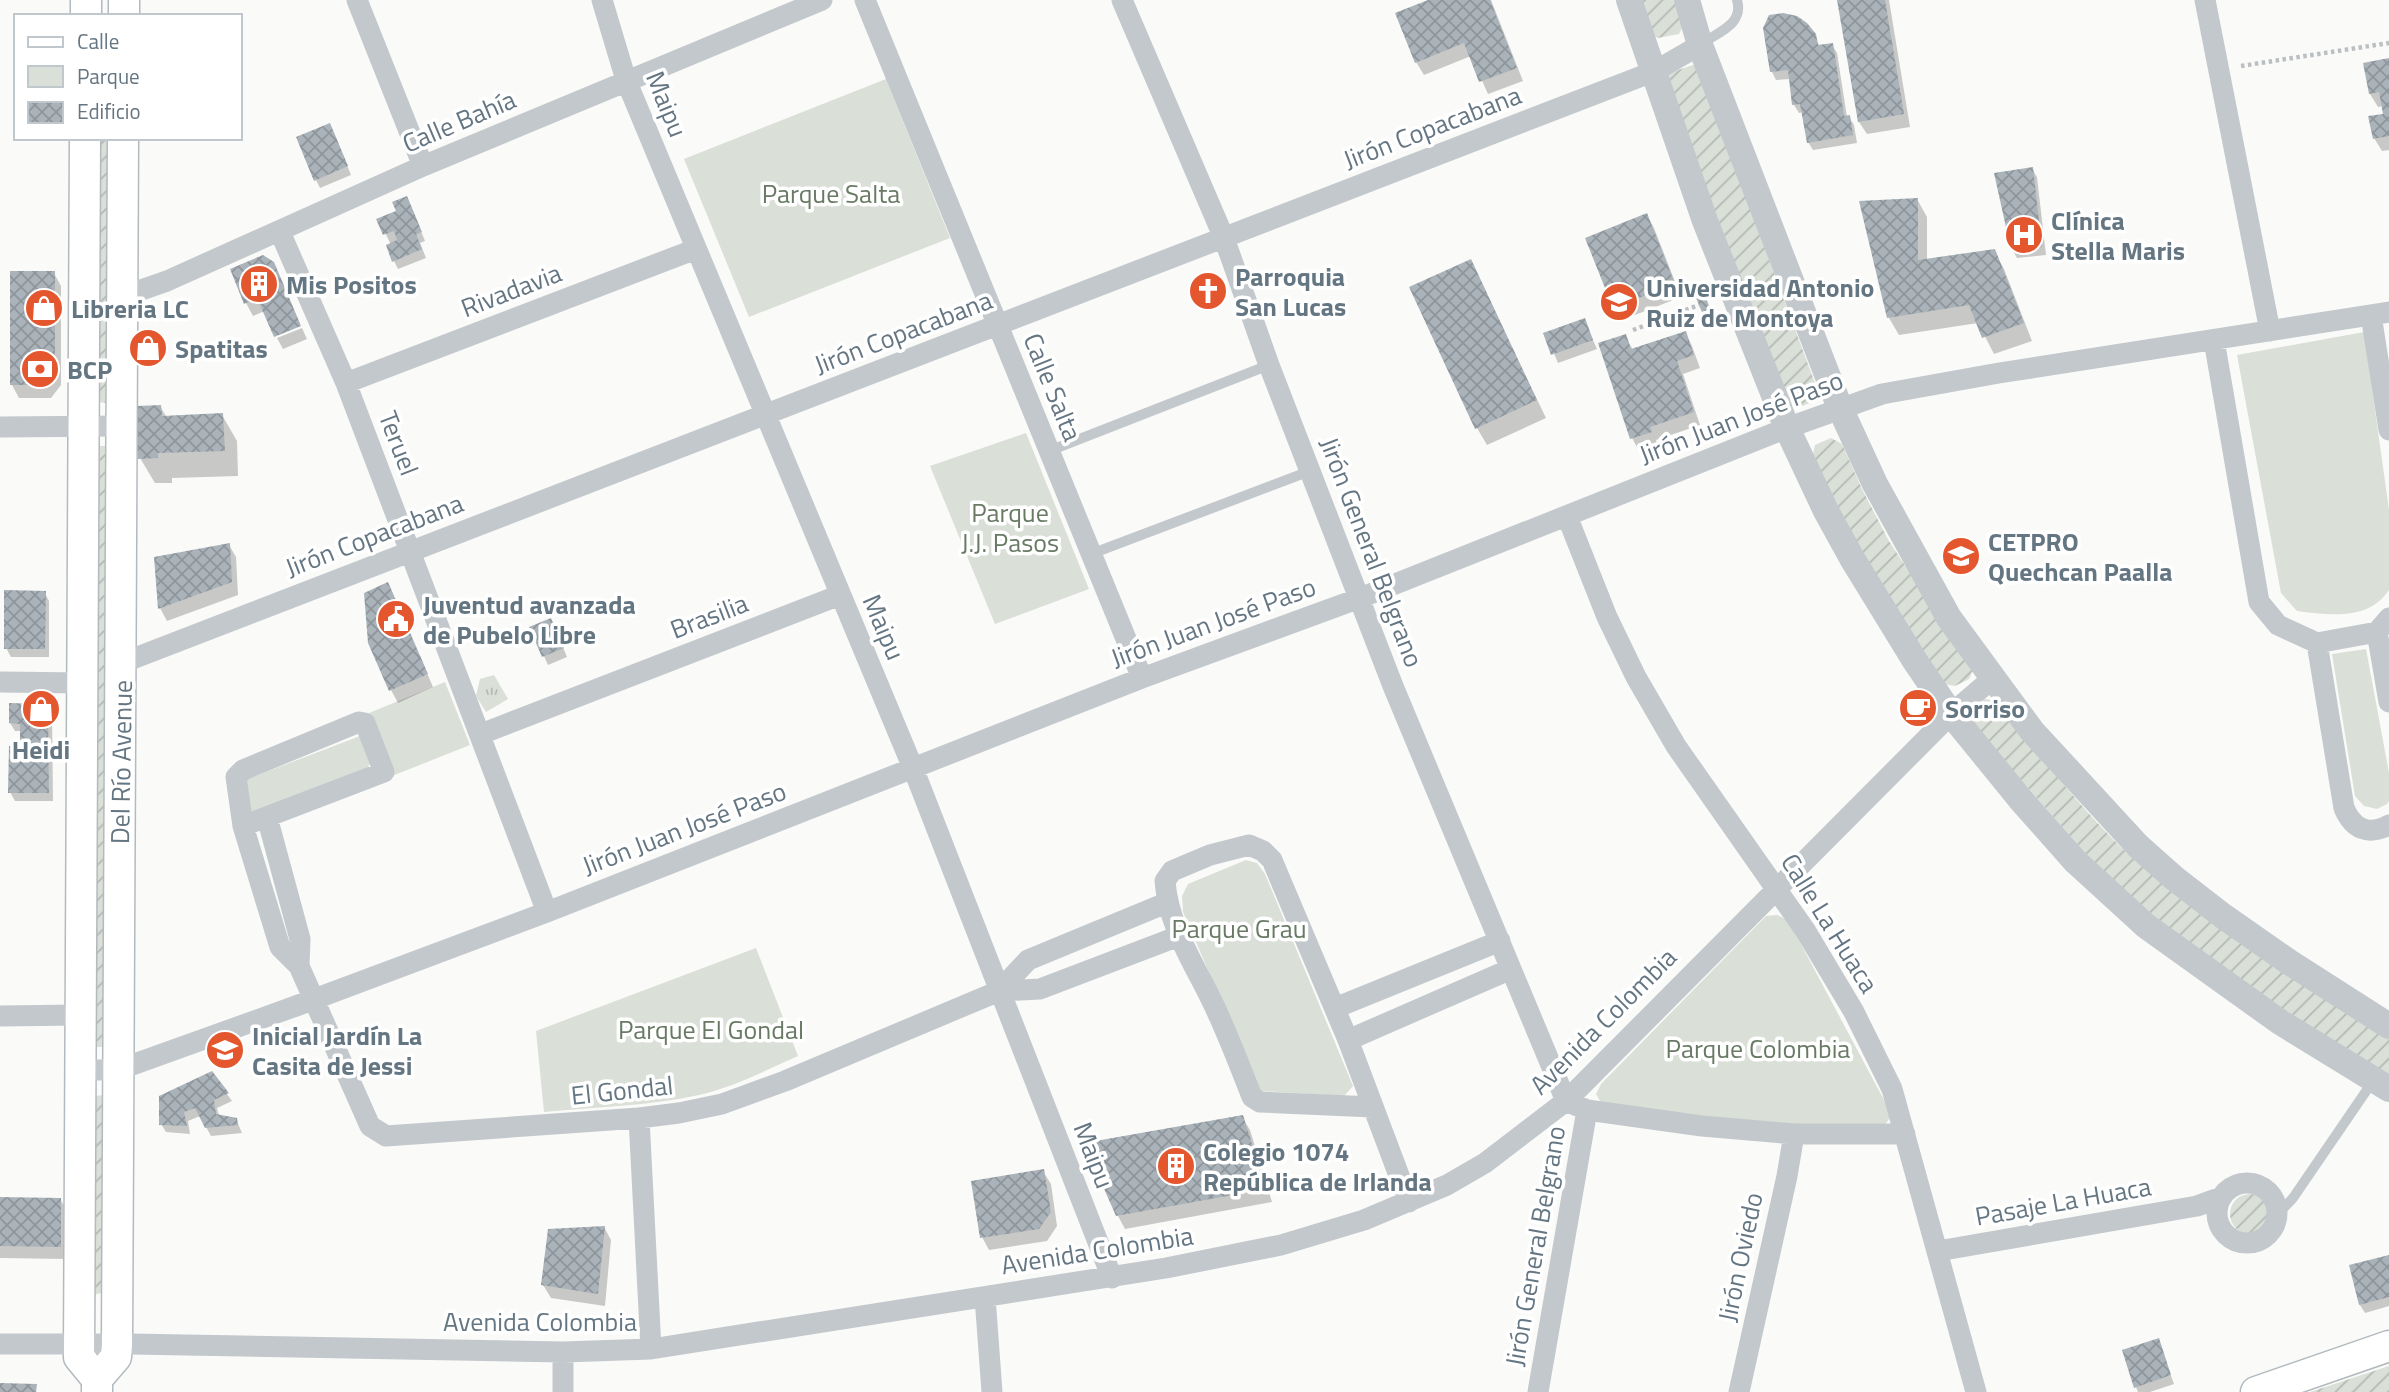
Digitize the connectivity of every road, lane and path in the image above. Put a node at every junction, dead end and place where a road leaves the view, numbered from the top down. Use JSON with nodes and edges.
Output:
{"nodes":[{"id":1,"x":357,"y":0,"type":"edge"},
{"id":2,"x":602,"y":0,"type":"edge"},
{"id":3,"x":822,"y":0,"type":"edge"},
{"id":4,"x":865,"y":0,"type":"edge"},
{"id":5,"x":1122,"y":0,"type":"edge"},
{"id":6,"x":1629,"y":0,"type":"edge"},
{"id":7,"x":1687,"y":0,"type":"edge"},
{"id":8,"x":1737,"y":0,"type":"edge"},
{"id":9,"x":2205,"y":0,"type":"edge"},
{"id":10,"x":2389,"y":43,"type":"edge"},
{"id":11,"x":1700,"y":45,"type":"junction"},
{"id":12,"x":2219,"y":69,"type":"junction"},
{"id":13,"x":1655,"y":71,"type":"junction"},
{"id":14,"x":626,"y":80,"type":"junction"},
{"id":15,"x":85,"y":140,"type":"edge"},
{"id":16,"x":123,"y":140,"type":"edge"},
{"id":17,"x":423,"y":166,"type":"junction"},
{"id":18,"x":280,"y":232,"type":"junction"},
{"id":19,"x":1224,"y":238,"type":"junction"},
{"id":20,"x":696,"y":250,"type":"junction"},
{"id":21,"x":121,"y":297,"type":"junction"},
{"id":22,"x":1699,"y":305,"type":"dead end"},
{"id":23,"x":2380,"y":314,"type":"edge"},
{"id":24,"x":998,"y":325,"type":"junction"},
{"id":25,"x":1633,"y":330,"type":"dead end"},
{"id":26,"x":2270,"y":331,"type":"junction"},
{"id":27,"x":2214,"y":340,"type":"junction"},
{"id":28,"x":1269,"y":365,"type":"junction"},
{"id":29,"x":346,"y":383,"type":"junction"},
{"id":30,"x":1840,"y":408,"type":"junction"},
{"id":31,"x":764,"y":415,"type":"junction"},
{"id":32,"x":82,"y":426,"type":"junction"},
{"id":33,"x":121,"y":426,"type":"junction"},
{"id":34,"x":0,"y":427,"type":"edge"},
{"id":35,"x":1787,"y":428,"type":"junction"},
{"id":36,"x":2389,"y":430,"type":"edge"},
{"id":37,"x":1049,"y":450,"type":"junction"},
{"id":38,"x":1310,"y":471,"type":"junction"},
{"id":39,"x":1567,"y":516,"type":"junction"},
{"id":40,"x":410,"y":551,"type":"junction"},
{"id":41,"x":1091,"y":554,"type":"junction"},
{"id":42,"x":840,"y":595,"type":"junction"},
{"id":43,"x":1360,"y":597,"type":"junction"},
{"id":44,"x":2383,"y":625,"type":"edge"},
{"id":45,"x":2317,"y":643,"type":"junction"},
{"id":46,"x":122,"y":663,"type":"junction"},
{"id":47,"x":1142,"y":678,"type":"junction"},
{"id":48,"x":1993,"y":678,"type":"junction"},
{"id":49,"x":0,"y":682,"type":"edge"},
{"id":50,"x":83,"y":683,"type":"junction"},
{"id":51,"x":2389,"y":702,"type":"edge"},
{"id":52,"x":1951,"y":714,"type":"junction"},
{"id":53,"x":481,"y":734,"type":"junction"},
{"id":54,"x":913,"y":768,"type":"junction"},
{"id":55,"x":267,"y":817,"type":"junction"},
{"id":56,"x":2389,"y":825,"type":"edge"},
{"id":57,"x":243,"y":826,"type":"junction"},
{"id":58,"x":1777,"y":887,"type":"junction"},
{"id":59,"x":1166,"y":904,"type":"junction"},
{"id":60,"x":547,"y":912,"type":"junction"},
{"id":61,"x":1179,"y":936,"type":"junction"},
{"id":62,"x":1500,"y":941,"type":"junction"},
{"id":63,"x":299,"y":966,"type":"junction"},
{"id":64,"x":1511,"y":969,"type":"junction"},
{"id":65,"x":999,"y":991,"type":"junction"},
{"id":66,"x":312,"y":1000,"type":"junction"},
{"id":67,"x":1335,"y":1008,"type":"junction"},
{"id":68,"x":80,"y":1015,"type":"junction"},
{"id":69,"x":0,"y":1016,"type":"edge"},
{"id":70,"x":2389,"y":1026,"type":"edge"},
{"id":71,"x":1348,"y":1040,"type":"junction"},
{"id":72,"x":81,"y":1070,"type":"junction"},
{"id":73,"x":118,"y":1070,"type":"junction"},
{"id":74,"x":2381,"y":1085,"type":"edge"},
{"id":75,"x":1566,"y":1101,"type":"junction"},
{"id":76,"x":1373,"y":1107,"type":"junction"},
{"id":77,"x":1587,"y":1110,"type":"junction"},
{"id":78,"x":639,"y":1118,"type":"junction"},
{"id":79,"x":1905,"y":1133,"type":"junction"},
{"id":80,"x":1794,"y":1134,"type":"junction"},
{"id":81,"x":2222,"y":1198,"type":"junction"},
{"id":82,"x":1409,"y":1202,"type":"junction"},
{"id":83,"x":2282,"y":1204,"type":"junction"},
{"id":84,"x":2197,"y":1206,"type":"junction"},
{"id":85,"x":2218,"y":1220,"type":"junction"},
{"id":86,"x":1938,"y":1251,"type":"junction"},
{"id":87,"x":1112,"y":1278,"type":"junction"},
{"id":88,"x":985,"y":1297,"type":"junction"},
{"id":89,"x":0,"y":1344,"type":"edge"},
{"id":90,"x":79,"y":1344,"type":"junction"},
{"id":91,"x":117,"y":1345,"type":"junction"},
{"id":92,"x":2389,"y":1346,"type":"edge"},
{"id":93,"x":651,"y":1349,"type":"junction"},
{"id":94,"x":564,"y":1352,"type":"junction"},
{"id":95,"x":97,"y":1385,"type":"edge"},
{"id":96,"x":2265,"y":1390,"type":"edge"},
{"id":97,"x":563,"y":1392,"type":"edge"},
{"id":98,"x":992,"y":1392,"type":"edge"},
{"id":99,"x":1538,"y":1392,"type":"edge"},
{"id":100,"x":1739,"y":1392,"type":"edge"},
{"id":101,"x":1976,"y":1392,"type":"edge"}],
"edges":[{"from":1,"to":17,"type":"street"},
{"from":2,"to":14,"type":"street","name":"Maipu"},
{"from":3,"to":14,"type":"street","name":"Calle Bahía"},
{"from":4,"to":24,"type":"street","name":"Calle Salta"},
{"from":5,"to":19,"type":"street","name":"Jirón General Belgrano"},
{"from":6,"to":13,"type":"street"},
{"from":7,"to":11,"type":"street"},
{"from":8,"to":11,"type":"lane"},
{"from":9,"to":12,"type":"street"},
{"from":10,"to":12,"type":"path"},
{"from":11,"to":13,"type":"street","name":"Jirón Copacabana"},
{"from":11,"to":30,"type":"street"},
{"from":12,"to":26,"type":"street"},
{"from":13,"to":19,"type":"street","name":"Jirón Copacabana"},
{"from":13,"to":35,"type":"street"},
{"from":14,"to":17,"type":"street","name":"Calle Bahía"},
{"from":14,"to":20,"type":"street","name":"Maipu"},
{"from":15,"to":32,"type":"main road","name":"Del Río Avenue"},
{"from":16,"to":21,"type":"main road","name":"Del Río Avenue"},
{"from":17,"to":18,"type":"street","name":"Calle Bahía"},
{"from":18,"to":21,"type":"street","name":"Calle Bahía"},
{"from":18,"to":29,"type":"street","name":"Teruel"},
{"from":19,"to":24,"type":"street","name":"Jirón Copacabana"},
{"from":19,"to":28,"type":"street","name":"Jirón General Belgrano"},
{"from":20,"to":29,"type":"street","name":"Rivadavia"},
{"from":20,"to":31,"type":"street","name":"Maipu"},
{"from":21,"to":33,"type":"main road","name":"Del Río Avenue"},
{"from":22,"to":25,"type":"path"},
{"from":23,"to":26,"type":"street","name":"Jirón Juan José Paso"},
{"from":23,"to":36,"type":"street"},
{"from":24,"to":31,"type":"street","name":"Jirón Copacabana"},
{"from":24,"to":37,"type":"street","name":"Calle Salta"},
{"from":26,"to":27,"type":"street","name":"Jirón Juan José Paso"},
{"from":27,"to":30,"type":"street","name":"Jirón Juan José Paso"},
{"from":27,"to":45,"type":"street"},
{"from":28,"to":37,"type":"lane"},
{"from":28,"to":38,"type":"street","name":"Jirón General Belgrano"},
{"from":29,"to":40,"type":"street","name":"Teruel"},
{"from":30,"to":35,"type":"street","name":"Jirón Juan José Paso"},
{"from":30,"to":48,"type":"street"},
{"from":31,"to":40,"type":"street","name":"Jirón Copacabana"},
{"from":31,"to":42,"type":"street","name":"Maipu"},
{"from":32,"to":33,"type":"street"},
{"from":32,"to":34,"type":"street"},
{"from":32,"to":50,"type":"main road","name":"Del Río Avenue"},
{"from":33,"to":46,"type":"main road","name":"Del Río Avenue"},
{"from":35,"to":39,"type":"street","name":"Jirón Juan José Paso"},
{"from":35,"to":52,"type":"street"},
{"from":37,"to":41,"type":"street","name":"Calle Salta"},
{"from":38,"to":41,"type":"lane"},
{"from":38,"to":43,"type":"street","name":"Jirón General Belgrano"},
{"from":39,"to":43,"type":"street","name":"Jirón Juan José Paso"},
{"from":39,"to":58,"type":"street","name":"Calle La Huaca"},
{"from":40,"to":46,"type":"street","name":"Jirón Copacabana"},
{"from":40,"to":53,"type":"street","name":"Teruel"},
{"from":41,"to":47,"type":"street","name":"Calle Salta"},
{"from":42,"to":53,"type":"street","name":"Brasilia"},
{"from":42,"to":54,"type":"street","name":"Maipu"},
{"from":43,"to":47,"type":"street","name":"Jirón Juan José Paso"},
{"from":43,"to":62,"type":"street","name":"Jirón General Belgrano"},
{"from":44,"to":45,"type":"street"},
{"from":44,"to":51,"type":"street"},
{"from":45,"to":56,"type":"street"},
{"from":46,"to":73,"type":"main road","name":"Del Río Avenue"},
{"from":47,"to":54,"type":"street","name":"Jirón Juan José Paso"},
{"from":48,"to":52,"type":"street","name":"Avenida Colombia"},
{"from":48,"to":70,"type":"street"},
{"from":49,"to":50,"type":"street"},
{"from":50,"to":68,"type":"main road","name":"Del Río Avenue"},
{"from":52,"to":58,"type":"street","name":"Avenida Colombia"},
{"from":52,"to":74,"type":"street"},
{"from":53,"to":60,"type":"street","name":"Teruel"},
{"from":54,"to":60,"type":"street","name":"Jirón Juan José Paso"},
{"from":54,"to":65,"type":"street","name":"Maipu"},
{"from":55,"to":57,"type":"street"},
{"from":55,"to":57,"type":"street"},
{"from":55,"to":63,"type":"street"},
{"from":57,"to":63,"type":"street"},
{"from":58,"to":75,"type":"street","name":"Avenida Colombia"},
{"from":58,"to":79,"type":"street","name":"Calle La Huaca"},
{"from":59,"to":61,"type":"street"},
{"from":59,"to":65,"type":"street","name":"El Gondal"},
{"from":59,"to":67,"type":"street"},
{"from":60,"to":66,"type":"street","name":"Jirón Juan José Paso"},
{"from":61,"to":65,"type":"street","name":"El Gondal"},
{"from":61,"to":76,"type":"street"},
{"from":62,"to":64,"type":"street","name":"Jirón General Belgrano"},
{"from":62,"to":67,"type":"street"},
{"from":63,"to":66,"type":"street","name":"El Gondal"},
{"from":64,"to":71,"type":"street"},
{"from":64,"to":75,"type":"street","name":"Jirón General Belgrano"},
{"from":65,"to":78,"type":"street","name":"El Gondal"},
{"from":65,"to":87,"type":"street","name":"Maipu"},
{"from":66,"to":73,"type":"street","name":"Jirón Juan José Paso"},
{"from":66,"to":78,"type":"street","name":"El Gondal"},
{"from":67,"to":71,"type":"street"},
{"from":68,"to":69,"type":"street"},
{"from":68,"to":72,"type":"main road","name":"Del Río Avenue"},
{"from":71,"to":76,"type":"street"},
{"from":72,"to":73,"type":"street","name":"Jirón Juan José Paso"},
{"from":72,"to":90,"type":"main road","name":"Del Río Avenue"},
{"from":73,"to":91,"type":"main road","name":"Del Río Avenue"},
{"from":74,"to":83,"type":"lane"},
{"from":75,"to":77,"type":"street","name":"Jirón General Belgrano"},
{"from":75,"to":82,"type":"street","name":"Avenida Colombia"},
{"from":76,"to":82,"type":"street"},
{"from":77,"to":80,"type":"street","name":"Jirón General Belgrano"},
{"from":77,"to":99,"type":"street","name":"Jirón General Belgrano"},
{"from":78,"to":93,"type":"street"},
{"from":79,"to":80,"type":"street","name":"Jirón General Belgrano"},
{"from":79,"to":86,"type":"street","name":"Calle La Huaca"},
{"from":80,"to":100,"type":"street","name":"Jirón Oviedo"},
{"from":81,"to":83,"type":"street"},
{"from":81,"to":84,"type":"street","name":"Pasaje La Huaca"},
{"from":81,"to":85,"type":"street"},
{"from":82,"to":87,"type":"street","name":"Avenida Colombia"},
{"from":83,"to":85,"type":"street"},
{"from":84,"to":85,"type":"street"},
{"from":84,"to":86,"type":"street","name":"Pasaje La Huaca"},
{"from":86,"to":101,"type":"street","name":"Calle La Huaca"},
{"from":87,"to":88,"type":"street","name":"Avenida Colombia"},
{"from":88,"to":93,"type":"street","name":"Avenida Colombia"},
{"from":88,"to":98,"type":"street"},
{"from":89,"to":90,"type":"street","name":"Avenida Colombia"},
{"from":90,"to":91,"type":"street","name":"Avenida Colombia"},
{"from":90,"to":95,"type":"main road","name":"Del Río Avenue"},
{"from":91,"to":94,"type":"street","name":"Avenida Colombia"},
{"from":91,"to":95,"type":"main road","name":"Del Río Avenue"},
{"from":92,"to":96,"type":"main road"},
{"from":93,"to":94,"type":"street","name":"Avenida Colombia"},
{"from":94,"to":97,"type":"street"}]}
